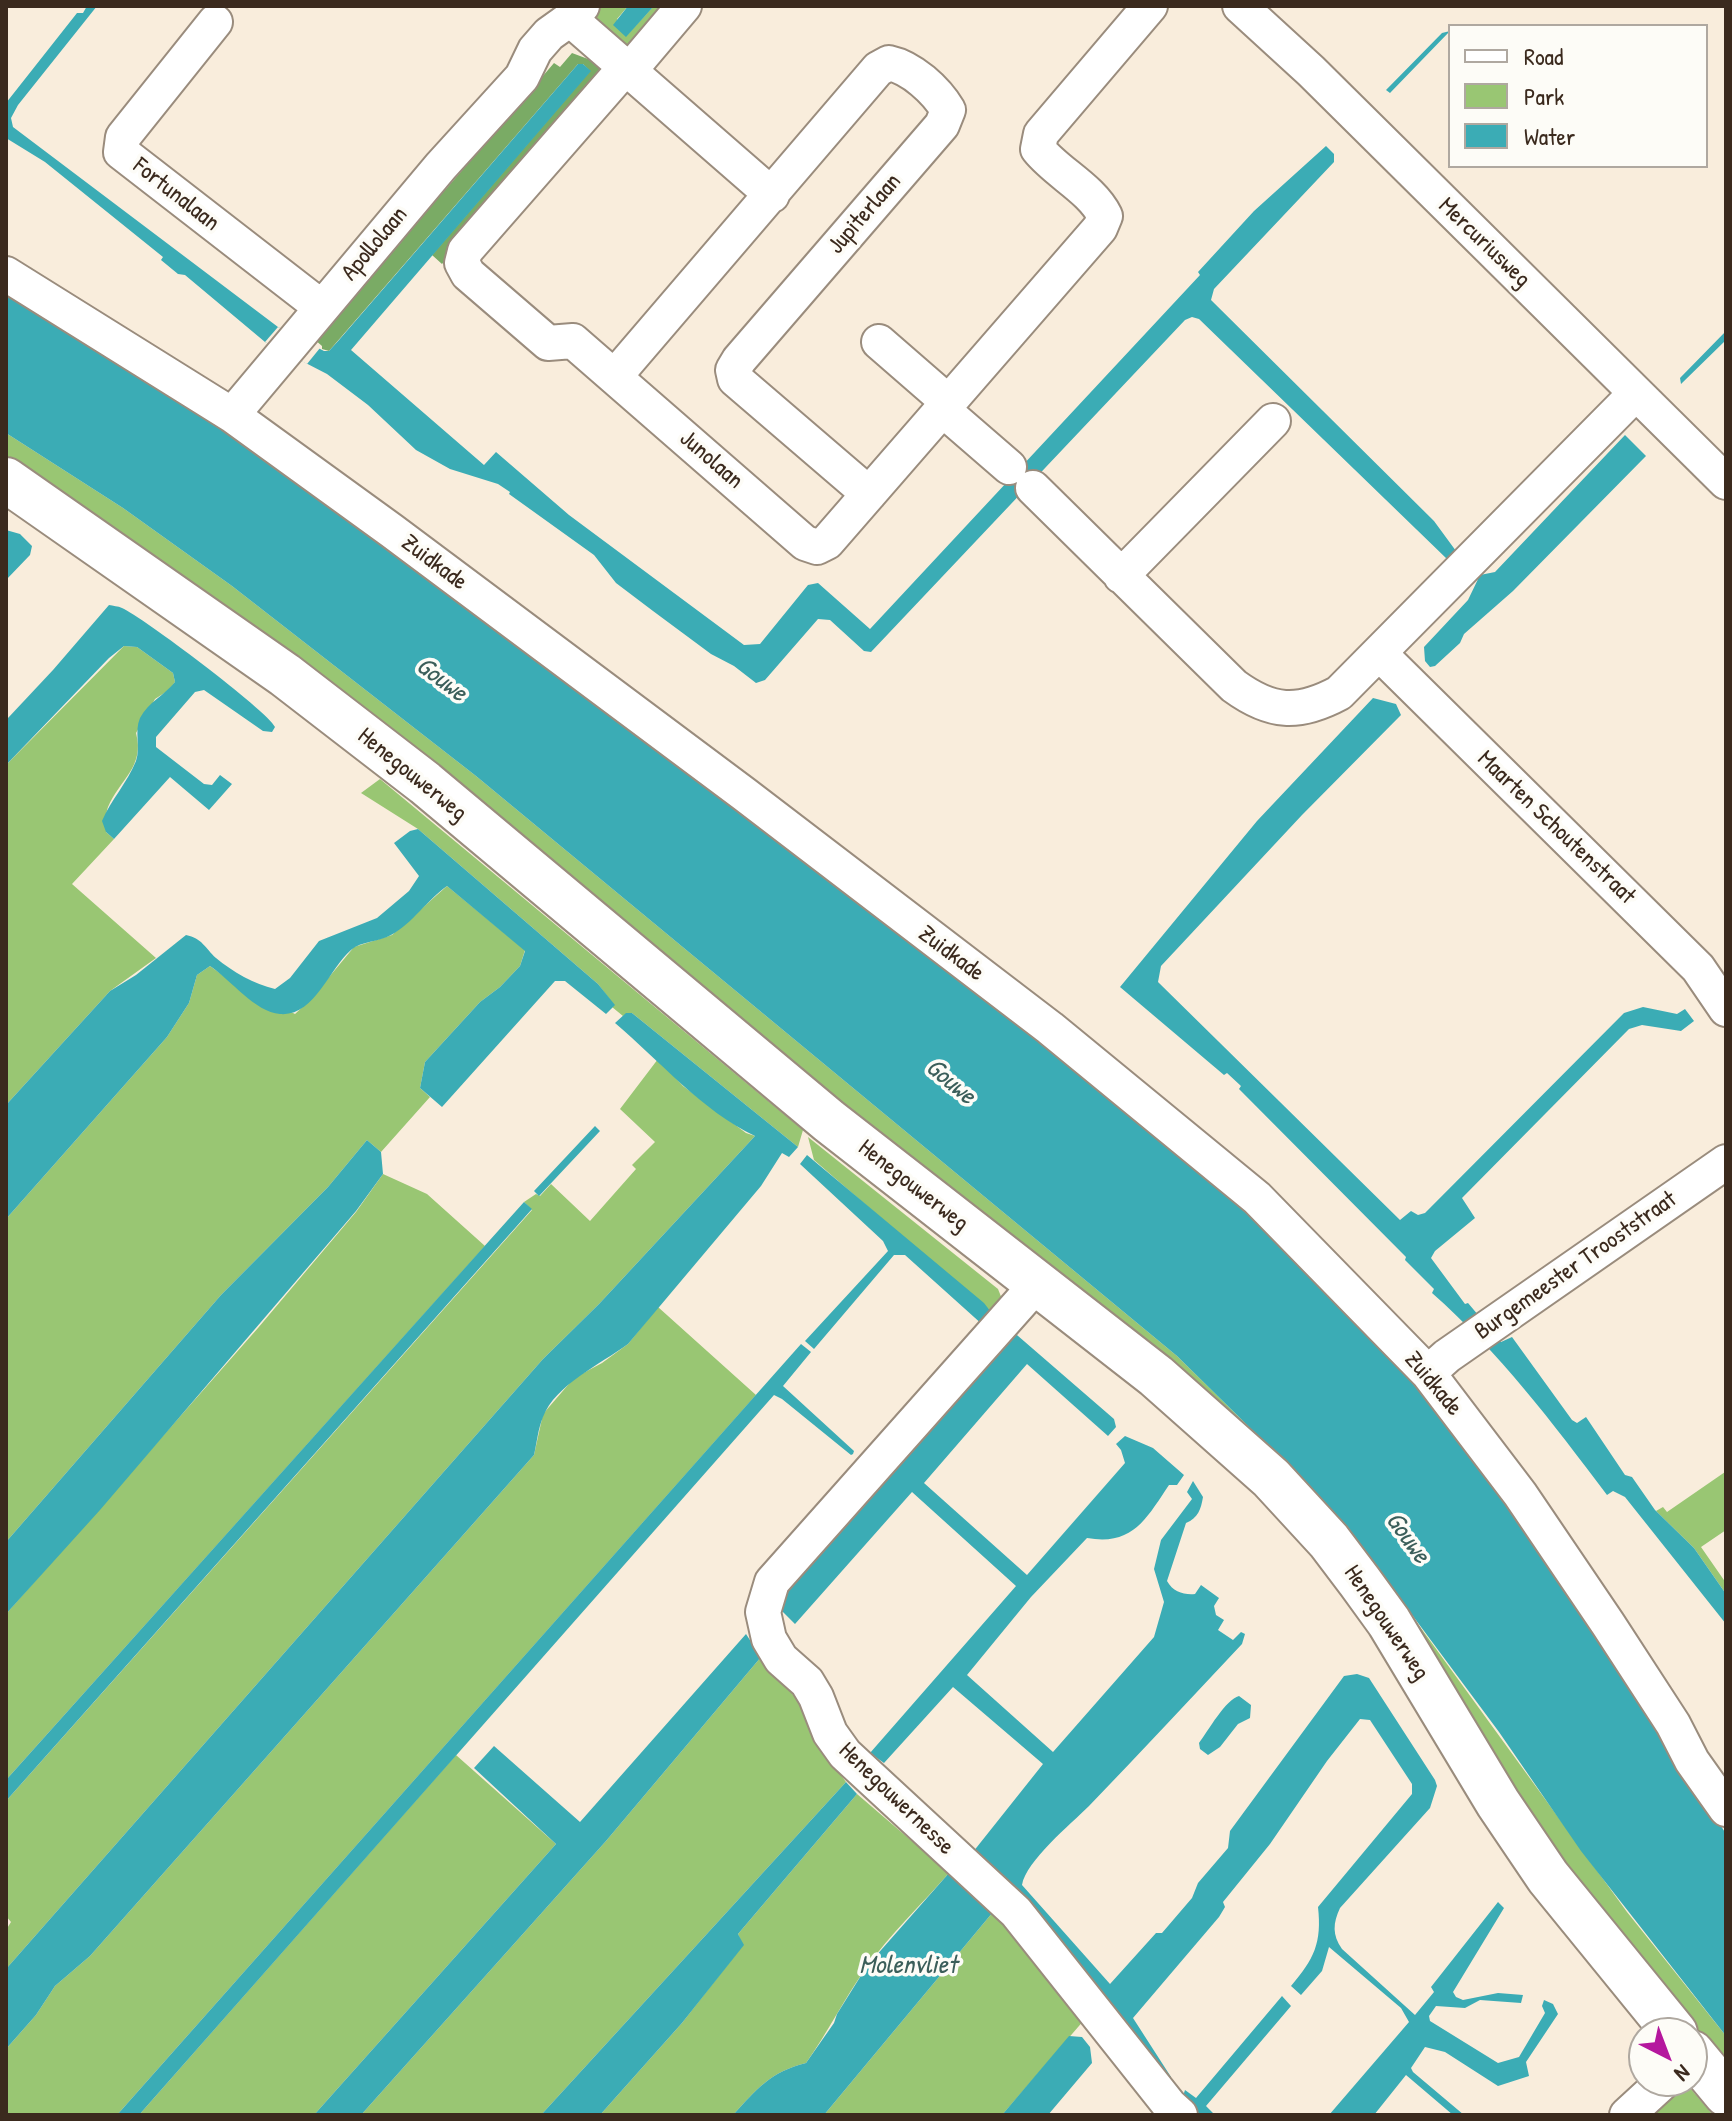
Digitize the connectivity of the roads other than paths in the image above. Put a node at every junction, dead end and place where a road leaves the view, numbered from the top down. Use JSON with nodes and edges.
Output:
{"nodes":[{"id":1,"x":684,"y":6,"type":"edge"},
{"id":2,"x":1150,"y":6,"type":"edge"},
{"id":3,"x":1240,"y":6,"type":"edge"},
{"id":4,"x":576,"y":12,"type":"edge"},
{"id":5,"x":215,"y":22,"type":"dead end"},
{"id":6,"x":627,"y":70,"type":"junction"},
{"id":7,"x":772,"y":195,"type":"junction"},
{"id":8,"x":6,"y":274,"type":"edge"},
{"id":9,"x":321,"y":307,"type":"junction"},
{"id":10,"x":879,"y":342,"type":"dead end"},
{"id":11,"x":615,"y":376,"type":"junction"},
{"id":12,"x":1636,"y":393,"type":"junction"},
{"id":13,"x":945,"y":405,"type":"junction"},
{"id":14,"x":232,"y":415,"type":"junction"},
{"id":15,"x":1273,"y":421,"type":"dead end"},
{"id":16,"x":6,"y":480,"type":"edge"},
{"id":17,"x":1726,"y":482,"type":"edge"},
{"id":18,"x":869,"y":494,"type":"junction"},
{"id":19,"x":1121,"y":576,"type":"junction"},
{"id":20,"x":1379,"y":653,"type":"junction"},
{"id":21,"x":1726,"y":1009,"type":"edge"},
{"id":22,"x":1726,"y":1162,"type":"edge"},
{"id":23,"x":1037,"y":1284,"type":"junction"},
{"id":24,"x":1428,"y":1373,"type":"junction"},
{"id":25,"x":1726,"y":1809,"type":"edge"},
{"id":26,"x":1662,"y":2017,"type":"edge"},
{"id":27,"x":1708,"y":2073,"type":"edge"},
{"id":28,"x":1726,"y":2094,"type":"edge"},
{"id":29,"x":1647,"y":2097,"type":"edge"},
{"id":30,"x":1180,"y":2115,"type":"edge"},
{"id":31,"x":1627,"y":2115,"type":"edge"}],
"edges":[{"from":1,"to":6,"type":"street"},
{"from":2,"to":13,"type":"street","name":"Junolaan"},
{"from":3,"to":12,"type":"street","name":"Mercuriusweg"},
{"from":4,"to":6,"type":"street"},
{"from":4,"to":9,"type":"street","name":"Apollolaan"},
{"from":5,"to":9,"type":"street","name":"Fortunalaan"},
{"from":6,"to":7,"type":"street"},
{"from":6,"to":11,"type":"street","name":"Junolaan"},
{"from":7,"to":11,"type":"street","name":"Jupiterlaan"},
{"from":7,"to":18,"type":"street","name":"Jupiterlaan"},
{"from":8,"to":14,"type":"street","name":"Zuidkade"},
{"from":9,"to":14,"type":"street","name":"Apollolaan"},
{"from":10,"to":13,"type":"street"},
{"from":11,"to":18,"type":"street","name":"Junolaan"},
{"from":12,"to":17,"type":"street","name":"Mercuriusweg"},
{"from":12,"to":20,"type":"street"},
{"from":13,"to":18,"type":"street","name":"Junolaan"},
{"from":13,"to":19,"type":"street"},
{"from":14,"to":24,"type":"street","name":"Zuidkade"},
{"from":15,"to":19,"type":"street"},
{"from":16,"to":23,"type":"main road","name":"Henegouwerweg"},
{"from":19,"to":20,"type":"street"},
{"from":20,"to":21,"type":"street","name":"Maarten Schoutenstraat"},
{"from":22,"to":24,"type":"street","name":"Burgemeester Trooststraat"},
{"from":23,"to":26,"type":"main road","name":"Henegouwerweg"},
{"from":23,"to":30,"type":"street","name":"Henegouwernesse"},
{"from":24,"to":25,"type":"street","name":"Zuidkade"},
{"from":27,"to":28,"type":"main road"},
{"from":29,"to":31,"type":"street"}]}
